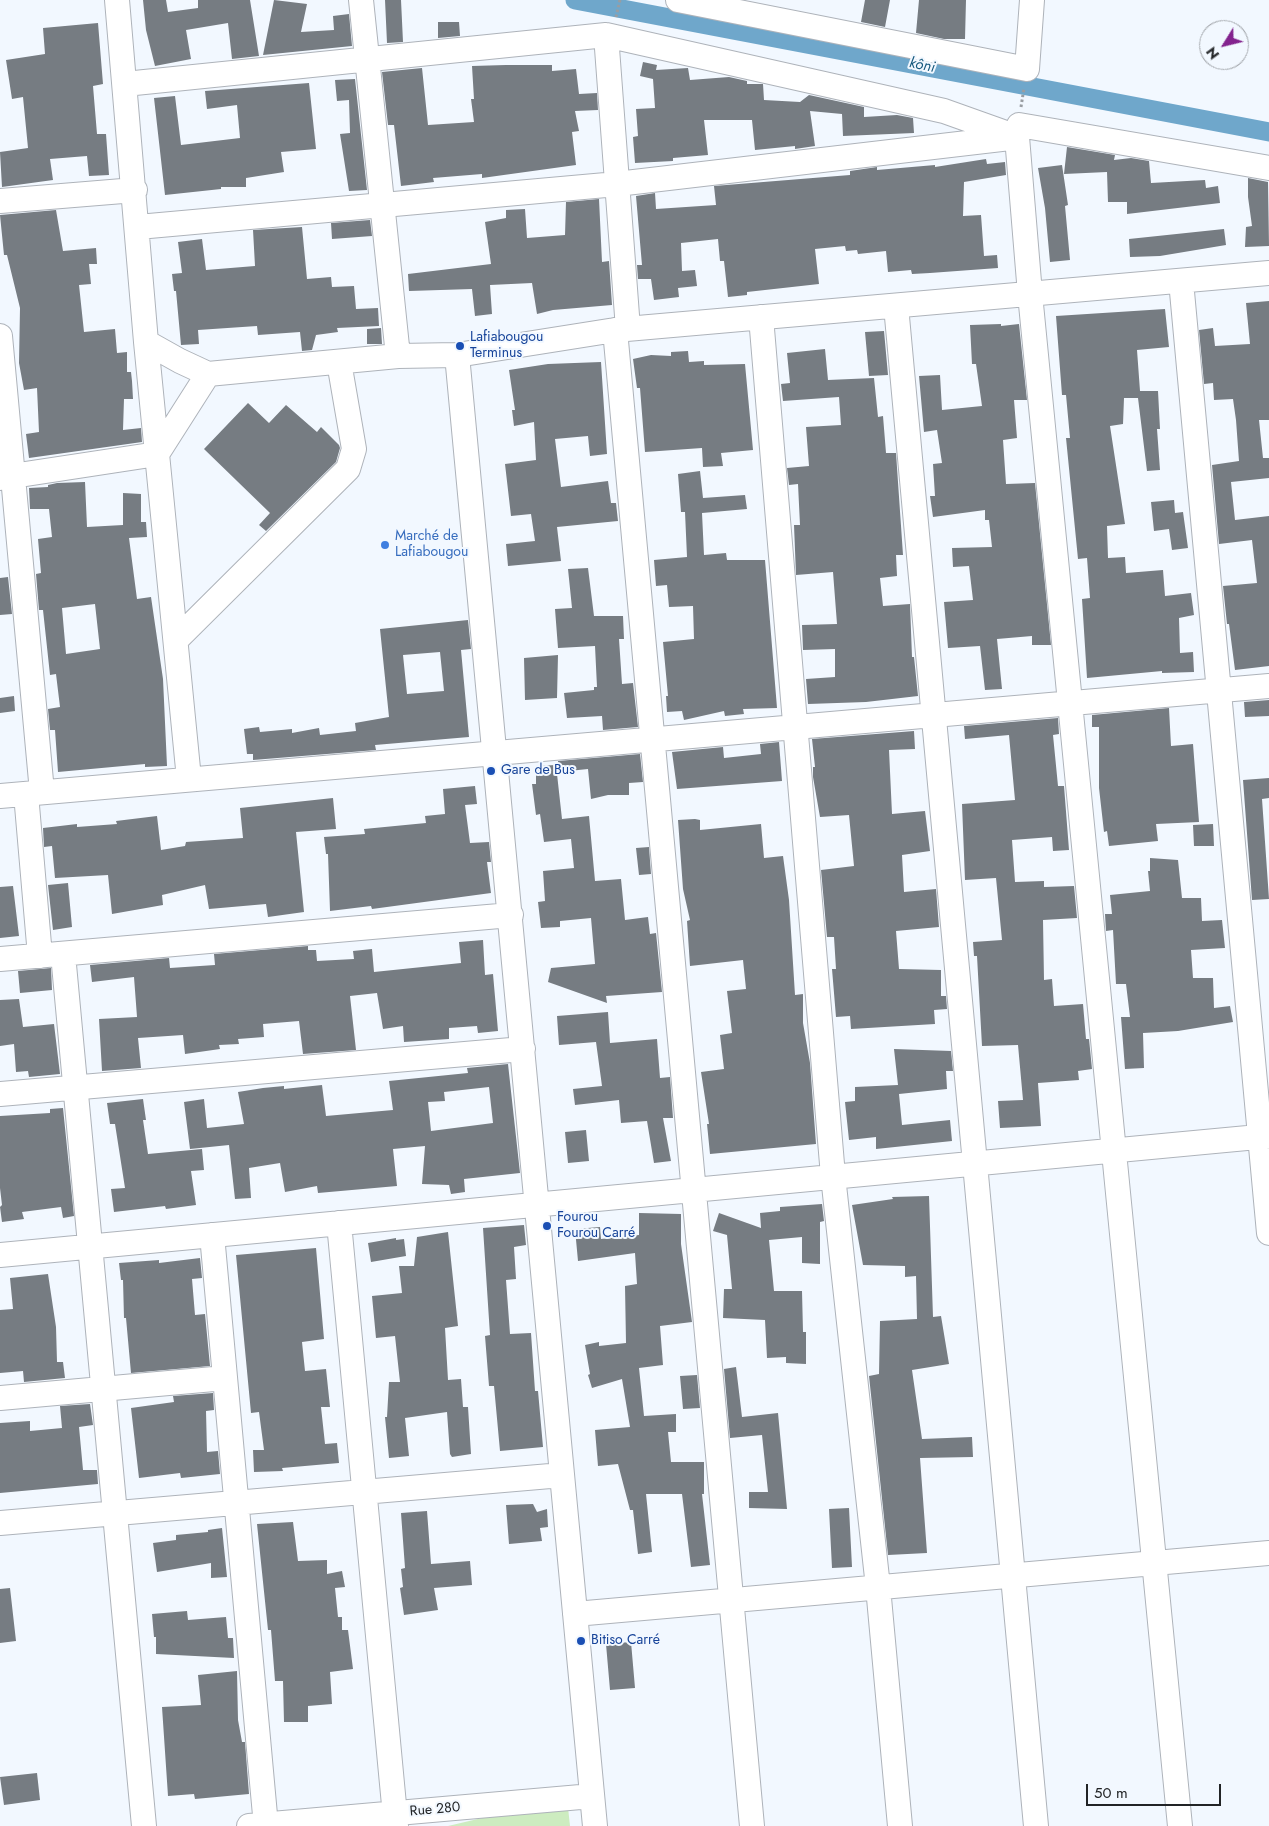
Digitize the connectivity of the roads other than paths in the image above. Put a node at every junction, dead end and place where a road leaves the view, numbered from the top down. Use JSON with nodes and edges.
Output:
{"nodes":[{"id":1,"x":117,"y":0,"type":"edge"},
{"id":2,"x":361,"y":0,"type":"edge"},
{"id":3,"x":678,"y":0,"type":"edge"},
{"id":4,"x":1032,"y":0,"type":"edge"},
{"id":5,"x":611,"y":27,"type":"junction"},
{"id":6,"x":367,"y":59,"type":"junction"},
{"id":7,"x":125,"y":84,"type":"junction"},
{"id":8,"x":1017,"y":137,"type":"junction"},
{"id":9,"x":1269,"y":168,"type":"edge"},
{"id":10,"x":617,"y":184,"type":"junction"},
{"id":11,"x":134,"y":190,"type":"junction"},
{"id":12,"x":0,"y":202,"type":"edge"},
{"id":13,"x":383,"y":204,"type":"junction"},
{"id":14,"x":138,"y":227,"type":"junction"},
{"id":15,"x":1269,"y":273,"type":"edge"},
{"id":16,"x":1181,"y":281,"type":"junction"},
{"id":17,"x":1030,"y":294,"type":"junction"},
{"id":18,"x":896,"y":306,"type":"junction"},
{"id":19,"x":761,"y":317,"type":"junction"},
{"id":20,"x":621,"y":330,"type":"junction"},
{"id":21,"x":0,"y":336,"type":"edge"},
{"id":22,"x":146,"y":342,"type":"junction"},
{"id":23,"x":457,"y":355,"type":"junction"},
{"id":24,"x":398,"y":356,"type":"junction"},
{"id":25,"x":340,"y":362,"type":"junction"},
{"id":26,"x":208,"y":374,"type":"junction"},
{"id":27,"x":157,"y":454,"type":"junction"},
{"id":28,"x":7,"y":477,"type":"edge"},
{"id":29,"x":176,"y":640,"type":"junction"},
{"id":30,"x":1269,"y":686,"type":"edge"},
{"id":31,"x":1219,"y":690,"type":"junction"},
{"id":32,"x":1070,"y":703,"type":"junction"},
{"id":33,"x":933,"y":715,"type":"junction"},
{"id":34,"x":794,"y":728,"type":"junction"},
{"id":35,"x":652,"y":739,"type":"junction"},
{"id":36,"x":496,"y":753,"type":"junction"},
{"id":37,"x":189,"y":779,"type":"junction"},
{"id":38,"x":34,"y":793,"type":"junction"},
{"id":39,"x":0,"y":796,"type":"edge"},
{"id":40,"x":511,"y":915,"type":"junction"},
{"id":41,"x":52,"y":955,"type":"junction"},
{"id":42,"x":0,"y":959,"type":"edge"},
{"id":43,"x":523,"y":1049,"type":"junction"},
{"id":44,"x":76,"y":1088,"type":"junction"},
{"id":45,"x":0,"y":1094,"type":"edge"},
{"id":46,"x":1265,"y":1136,"type":"edge"},
{"id":47,"x":1114,"y":1150,"type":"junction"},
{"id":48,"x":975,"y":1164,"type":"junction"},
{"id":49,"x":833,"y":1176,"type":"junction"},
{"id":50,"x":694,"y":1190,"type":"junction"},
{"id":51,"x":537,"y":1204,"type":"junction"},
{"id":52,"x":339,"y":1223,"type":"junction"},
{"id":53,"x":1269,"y":1233,"type":"edge"},
{"id":54,"x":212,"y":1235,"type":"junction"},
{"id":55,"x":90,"y":1246,"type":"junction"},
{"id":56,"x":0,"y":1255,"type":"edge"},
{"id":57,"x":225,"y":1378,"type":"junction"},
{"id":58,"x":103,"y":1389,"type":"junction"},
{"id":59,"x":0,"y":1398,"type":"edge"},
{"id":60,"x":562,"y":1475,"type":"junction"},
{"id":61,"x":364,"y":1492,"type":"junction"},
{"id":62,"x":236,"y":1503,"type":"junction"},
{"id":63,"x":115,"y":1513,"type":"junction"},
{"id":64,"x":0,"y":1523,"type":"edge"},
{"id":65,"x":1269,"y":1553,"type":"edge"},
{"id":66,"x":1154,"y":1563,"type":"junction"},
{"id":67,"x":1013,"y":1575,"type":"junction"},
{"id":68,"x":878,"y":1587,"type":"junction"},
{"id":69,"x":732,"y":1600,"type":"junction"},
{"id":70,"x":575,"y":1614,"type":"junction"},
{"id":71,"x":592,"y":1796,"type":"junction"},
{"id":72,"x":395,"y":1820,"type":"edge"},
{"id":73,"x":260,"y":1825,"type":"edge"},
{"id":74,"x":144,"y":1826,"type":"edge"},
{"id":75,"x":595,"y":1826,"type":"edge"},
{"id":76,"x":752,"y":1826,"type":"edge"},
{"id":77,"x":900,"y":1826,"type":"edge"},
{"id":78,"x":1036,"y":1826,"type":"edge"},
{"id":79,"x":1180,"y":1826,"type":"edge"}],
"edges":[{"from":1,"to":7,"type":"street"},
{"from":2,"to":6,"type":"street"},
{"from":3,"to":4,"type":"street"},
{"from":5,"to":6,"type":"street"},
{"from":5,"to":8,"type":"street"},
{"from":5,"to":10,"type":"street"},
{"from":6,"to":7,"type":"street"},
{"from":6,"to":13,"type":"street"},
{"from":7,"to":11,"type":"street"},
{"from":8,"to":9,"type":"street"},
{"from":8,"to":10,"type":"street"},
{"from":8,"to":17,"type":"street"},
{"from":10,"to":13,"type":"street"},
{"from":10,"to":20,"type":"street"},
{"from":11,"to":12,"type":"street"},
{"from":11,"to":14,"type":"street"},
{"from":13,"to":14,"type":"street"},
{"from":13,"to":24,"type":"street"},
{"from":14,"to":22,"type":"street"},
{"from":15,"to":16,"type":"street"},
{"from":16,"to":17,"type":"street"},
{"from":16,"to":31,"type":"street"},
{"from":17,"to":18,"type":"street"},
{"from":17,"to":32,"type":"street"},
{"from":18,"to":19,"type":"street"},
{"from":18,"to":33,"type":"street"},
{"from":19,"to":20,"type":"street"},
{"from":19,"to":34,"type":"street"},
{"from":20,"to":23,"type":"street"},
{"from":20,"to":35,"type":"street"},
{"from":21,"to":28,"type":"street"},
{"from":22,"to":26,"type":"street"},
{"from":22,"to":27,"type":"street"},
{"from":23,"to":24,"type":"street"},
{"from":23,"to":36,"type":"street"},
{"from":24,"to":25,"type":"street"},
{"from":25,"to":26,"type":"street"},
{"from":25,"to":29,"type":"street"},
{"from":26,"to":27,"type":"street"},
{"from":27,"to":28,"type":"street"},
{"from":27,"to":29,"type":"street"},
{"from":28,"to":38,"type":"street"},
{"from":29,"to":37,"type":"street"},
{"from":30,"to":31,"type":"street"},
{"from":31,"to":32,"type":"street"},
{"from":31,"to":46,"type":"street"},
{"from":32,"to":33,"type":"street"},
{"from":32,"to":47,"type":"street"},
{"from":33,"to":34,"type":"street"},
{"from":33,"to":48,"type":"street"},
{"from":34,"to":35,"type":"street"},
{"from":34,"to":49,"type":"street"},
{"from":35,"to":36,"type":"street"},
{"from":35,"to":50,"type":"street"},
{"from":36,"to":37,"type":"street"},
{"from":36,"to":40,"type":"street"},
{"from":37,"to":38,"type":"street"},
{"from":38,"to":39,"type":"street"},
{"from":38,"to":41,"type":"street"},
{"from":40,"to":41,"type":"street"},
{"from":40,"to":43,"type":"street"},
{"from":41,"to":42,"type":"street"},
{"from":41,"to":44,"type":"street"},
{"from":43,"to":44,"type":"street"},
{"from":43,"to":51,"type":"street"},
{"from":44,"to":45,"type":"street"},
{"from":44,"to":55,"type":"street"},
{"from":46,"to":47,"type":"street"},
{"from":46,"to":53,"type":"street"},
{"from":47,"to":48,"type":"street"},
{"from":47,"to":66,"type":"street"},
{"from":48,"to":49,"type":"street"},
{"from":48,"to":67,"type":"street"},
{"from":49,"to":50,"type":"street"},
{"from":49,"to":68,"type":"street"},
{"from":50,"to":51,"type":"street"},
{"from":50,"to":69,"type":"street"},
{"from":51,"to":52,"type":"street"},
{"from":51,"to":60,"type":"street"},
{"from":52,"to":54,"type":"street"},
{"from":52,"to":61,"type":"street"},
{"from":54,"to":55,"type":"street"},
{"from":54,"to":57,"type":"street"},
{"from":55,"to":56,"type":"street"},
{"from":55,"to":58,"type":"street"},
{"from":57,"to":58,"type":"street"},
{"from":57,"to":62,"type":"street"},
{"from":58,"to":59,"type":"street"},
{"from":58,"to":63,"type":"street"},
{"from":60,"to":61,"type":"street"},
{"from":60,"to":70,"type":"street"},
{"from":61,"to":62,"type":"street"},
{"from":61,"to":72,"type":"street"},
{"from":62,"to":63,"type":"street"},
{"from":62,"to":73,"type":"street"},
{"from":63,"to":64,"type":"street"},
{"from":63,"to":74,"type":"street"},
{"from":65,"to":66,"type":"street"},
{"from":66,"to":67,"type":"street"},
{"from":66,"to":79,"type":"street"},
{"from":67,"to":68,"type":"street"},
{"from":67,"to":78,"type":"street"},
{"from":68,"to":69,"type":"street"},
{"from":68,"to":77,"type":"street"},
{"from":69,"to":70,"type":"street"},
{"from":69,"to":76,"type":"street"},
{"from":70,"to":71,"type":"street"},
{"from":71,"to":72,"type":"street","name":"Rue 280"},
{"from":71,"to":75,"type":"street"},
{"from":72,"to":73,"type":"street","name":"Rue 280"}]}
